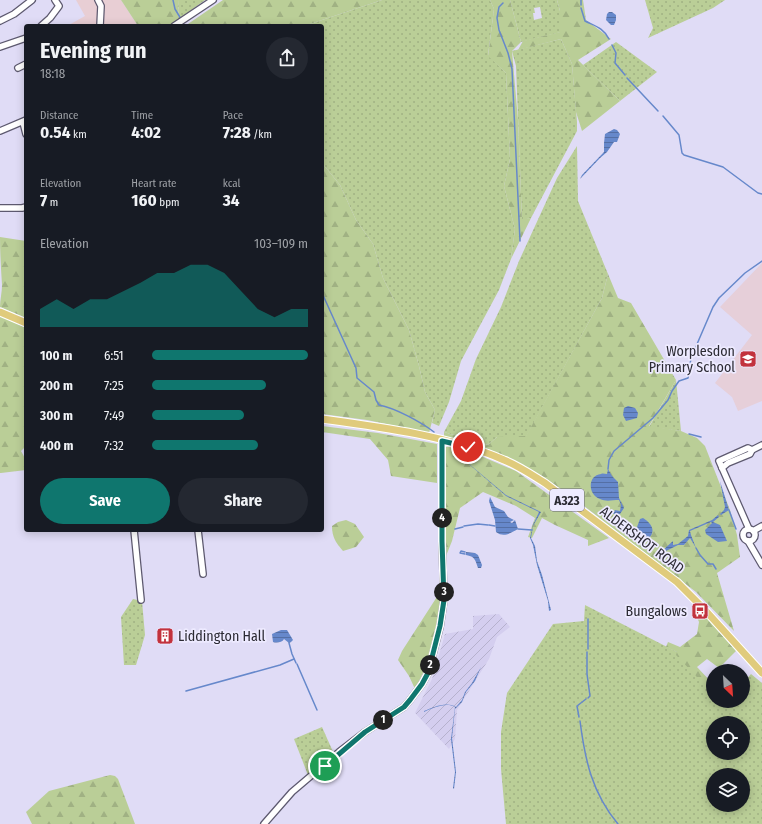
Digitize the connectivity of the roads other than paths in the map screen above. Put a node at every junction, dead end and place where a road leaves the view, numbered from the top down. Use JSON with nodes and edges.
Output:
{"nodes":[{"id":1,"x":32,"y":0,"type":"edge"},
{"id":2,"x":55,"y":0,"type":"edge"},
{"id":3,"x":98,"y":0,"type":"edge"},
{"id":4,"x":213,"y":0,"type":"edge"},
{"id":5,"x":0,"y":21,"type":"edge"},
{"id":6,"x":43,"y":24,"type":"edge"},
{"id":7,"x":99,"y":24,"type":"edge"},
{"id":8,"x":177,"y":24,"type":"edge"},
{"id":9,"x":24,"y":39,"type":"edge"},
{"id":10,"x":0,"y":47,"type":"edge"},
{"id":11,"x":24,"y":65,"type":"edge"},
{"id":12,"x":18,"y":68,"type":"dead end"},
{"id":13,"x":24,"y":121,"type":"edge"},
{"id":14,"x":0,"y":131,"type":"edge"},
{"id":15,"x":24,"y":207,"type":"edge"},
{"id":16,"x":0,"y":208,"type":"edge"},
{"id":17,"x":0,"y":312,"type":"edge"},
{"id":18,"x":24,"y":322,"type":"edge"},
{"id":19,"x":324,"y":419,"type":"edge"},
{"id":20,"x":442,"y":441,"type":"junction"},
{"id":21,"x":762,"y":445,"type":"edge"},
{"id":22,"x":762,"y":526,"type":"edge"},
{"id":23,"x":751,"y":530,"type":"junction"},
{"id":24,"x":134,"y":532,"type":"edge"},
{"id":25,"x":198,"y":532,"type":"edge"},
{"id":26,"x":748,"y":541,"type":"junction"},
{"id":27,"x":762,"y":565,"type":"edge"},
{"id":28,"x":203,"y":574,"type":"dead end"},
{"id":29,"x":141,"y":600,"type":"dead end"},
{"id":30,"x":762,"y":673,"type":"edge"},
{"id":31,"x":264,"y":824,"type":"edge"}],
"edges":[{"from":1,"to":5,"type":"street"},
{"from":2,"to":6,"type":"street"},
{"from":3,"to":7,"type":"street"},
{"from":4,"to":8,"type":"street"},
{"from":9,"to":10,"type":"street"},
{"from":11,"to":12,"type":"street"},
{"from":13,"to":14,"type":"street"},
{"from":15,"to":16,"type":"street"},
{"from":17,"to":18,"type":"main road"},
{"from":19,"to":20,"type":"main road","name":"ALDERSHOT ROAD","number":"A323"},
{"from":20,"to":30,"type":"main road","name":"ALDERSHOT ROAD","number":"A323"},
{"from":20,"to":31,"type":"street"},
{"from":21,"to":23,"type":"street"},
{"from":22,"to":23,"type":"street"},
{"from":23,"to":26,"type":"street"},
{"from":23,"to":26,"type":"street"},
{"from":24,"to":29,"type":"street"},
{"from":25,"to":28,"type":"street"},
{"from":26,"to":27,"type":"street"}]}
